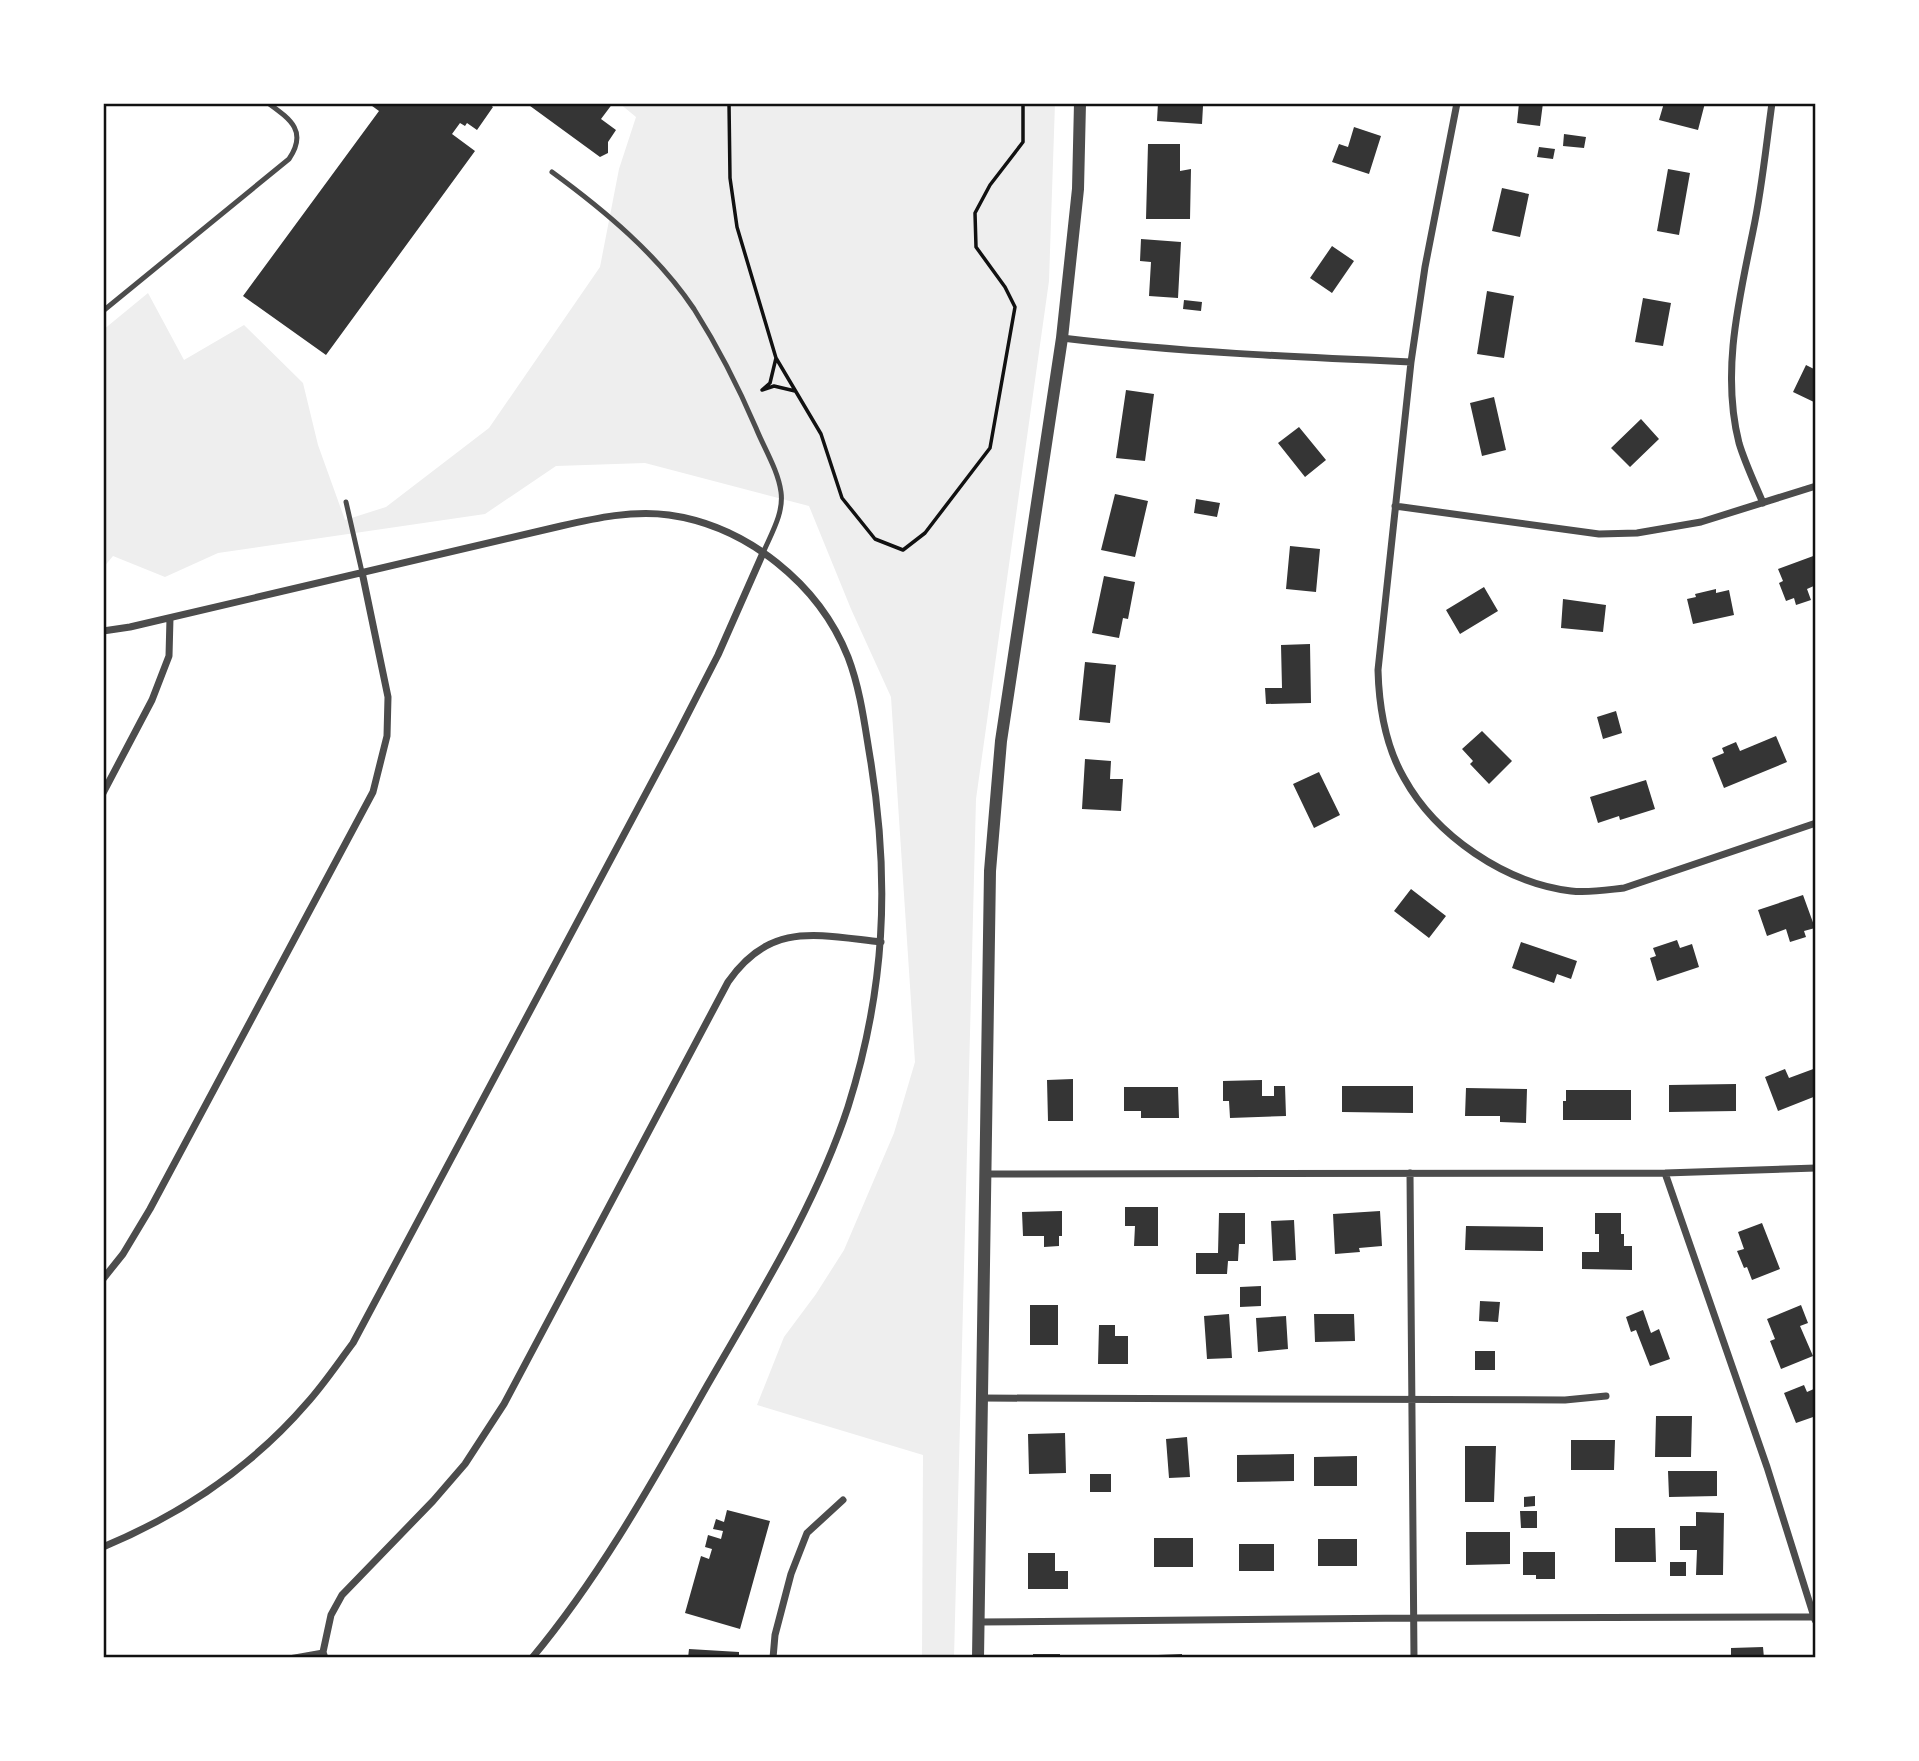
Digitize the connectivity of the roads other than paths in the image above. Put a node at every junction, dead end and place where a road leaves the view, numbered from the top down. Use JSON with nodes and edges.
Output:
{"nodes":[{"id":1,"x":268,"y":103,"type":"edge"},
{"id":2,"x":1080,"y":103,"type":"edge"},
{"id":3,"x":1457,"y":103,"type":"edge"},
{"id":4,"x":1772,"y":103,"type":"edge"},
{"id":5,"x":552,"y":172,"type":"dead end"},
{"id":6,"x":103,"y":311,"type":"edge"},
{"id":7,"x":1062,"y":338,"type":"junction"},
{"id":8,"x":1411,"y":362,"type":"junction"},
{"id":9,"x":1816,"y":486,"type":"edge"},
{"id":10,"x":346,"y":502,"type":"dead end"},
{"id":11,"x":1763,"y":503,"type":"junction"},
{"id":12,"x":1395,"y":506,"type":"junction"},
{"id":13,"x":763,"y":553,"type":"junction"},
{"id":14,"x":362,"y":572,"type":"junction"},
{"id":15,"x":170,"y":618,"type":"junction"},
{"id":16,"x":103,"y":631,"type":"edge"},
{"id":17,"x":103,"y":793,"type":"edge"},
{"id":18,"x":1816,"y":823,"type":"edge"},
{"id":19,"x":881,"y":942,"type":"junction"},
{"id":20,"x":1816,"y":1168,"type":"edge"},
{"id":21,"x":1410,"y":1173,"type":"junction"},
{"id":22,"x":1665,"y":1173,"type":"junction"},
{"id":23,"x":986,"y":1174,"type":"junction"},
{"id":24,"x":103,"y":1279,"type":"edge"},
{"id":25,"x":1606,"y":1396,"type":"dead end"},
{"id":26,"x":981,"y":1398,"type":"junction"},
{"id":27,"x":1412,"y":1399,"type":"junction"},
{"id":28,"x":843,"y":1500,"type":"dead end"},
{"id":29,"x":103,"y":1547,"type":"edge"},
{"id":30,"x":1414,"y":1618,"type":"junction"},
{"id":31,"x":1815,"y":1619,"type":"edge"},
{"id":32,"x":978,"y":1622,"type":"junction"},
{"id":33,"x":324,"y":1655,"type":"edge"},
{"id":34,"x":289,"y":1658,"type":"edge"},
{"id":35,"x":532,"y":1658,"type":"edge"},
{"id":36,"x":773,"y":1658,"type":"edge"},
{"id":37,"x":978,"y":1658,"type":"edge"},
{"id":38,"x":1414,"y":1658,"type":"edge"}],
"edges":[{"from":1,"to":6,"type":"lane"},
{"from":2,"to":7,"type":"street"},
{"from":3,"to":8,"type":"street"},
{"from":4,"to":11,"type":"street"},
{"from":5,"to":13,"type":"lane"},
{"from":7,"to":8,"type":"street"},
{"from":7,"to":23,"type":"street"},
{"from":8,"to":12,"type":"street"},
{"from":9,"to":11,"type":"street"},
{"from":10,"to":14,"type":"lane"},
{"from":11,"to":12,"type":"street"},
{"from":12,"to":18,"type":"street"},
{"from":13,"to":14,"type":"street"},
{"from":13,"to":19,"type":"street"},
{"from":13,"to":29,"type":"street"},
{"from":14,"to":15,"type":"street"},
{"from":14,"to":24,"type":"street"},
{"from":15,"to":16,"type":"street"},
{"from":15,"to":17,"type":"street"},
{"from":19,"to":33,"type":"street"},
{"from":19,"to":35,"type":"street"},
{"from":20,"to":22,"type":"street"},
{"from":21,"to":22,"type":"street"},
{"from":21,"to":23,"type":"street"},
{"from":21,"to":27,"type":"street"},
{"from":22,"to":31,"type":"street"},
{"from":23,"to":26,"type":"street"},
{"from":25,"to":27,"type":"street"},
{"from":26,"to":27,"type":"street"},
{"from":26,"to":32,"type":"street"},
{"from":27,"to":30,"type":"street"},
{"from":28,"to":36,"type":"street"},
{"from":30,"to":31,"type":"street"},
{"from":30,"to":32,"type":"street"},
{"from":30,"to":38,"type":"street"},
{"from":32,"to":37,"type":"street"},
{"from":33,"to":34,"type":"lane"}]}
